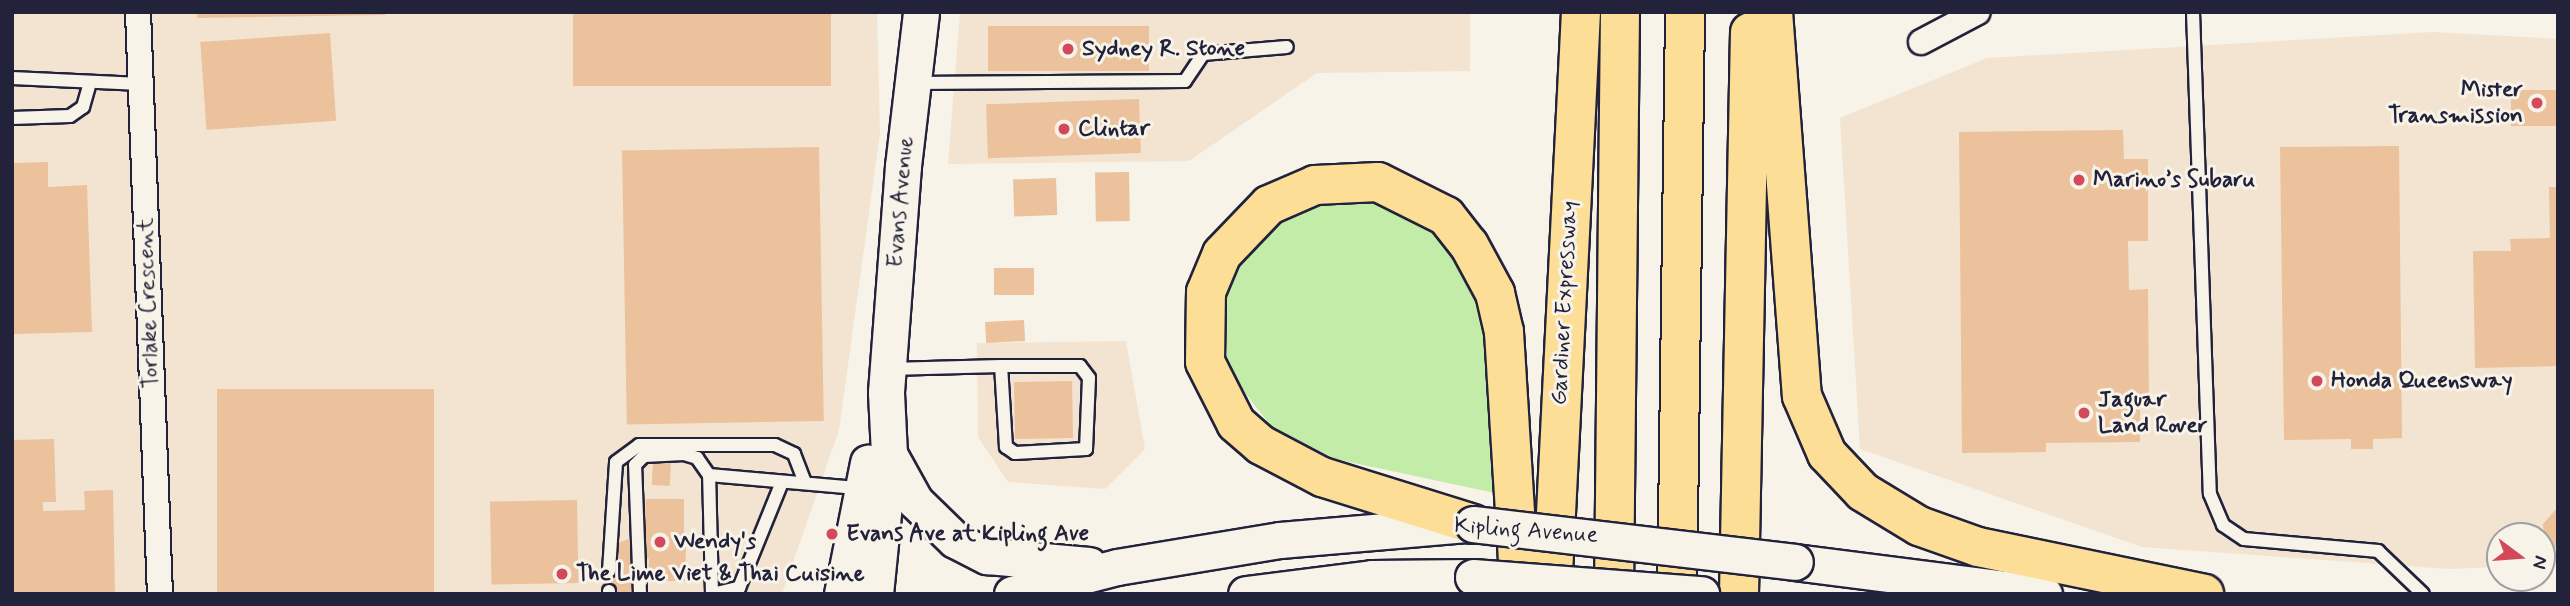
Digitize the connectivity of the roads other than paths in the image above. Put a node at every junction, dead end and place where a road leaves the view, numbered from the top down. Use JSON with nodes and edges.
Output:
{"nodes":[{"id":1,"x":138,"y":12,"type":"edge"},
{"id":2,"x":921,"y":12,"type":"edge"},
{"id":3,"x":1581,"y":12,"type":"edge"},
{"id":4,"x":1620,"y":12,"type":"edge"},
{"id":5,"x":1685,"y":12,"type":"edge"},
{"id":6,"x":1751,"y":12,"type":"edge"},
{"id":7,"x":1773,"y":12,"type":"edge"},
{"id":8,"x":1978,"y":12,"type":"edge"},
{"id":9,"x":2193,"y":12,"type":"edge"},
{"id":10,"x":1921,"y":42,"type":"dead end"},
{"id":11,"x":1287,"y":47,"type":"dead end"},
{"id":12,"x":12,"y":78,"type":"edge"},
{"id":13,"x":90,"y":83,"type":"junction"},
{"id":14,"x":913,"y":83,"type":"junction"},
{"id":15,"x":141,"y":84,"type":"junction"},
{"id":16,"x":12,"y":118,"type":"edge"},
{"id":17,"x":1001,"y":366,"type":"junction"},
{"id":18,"x":887,"y":380,"type":"junction"},
{"id":19,"x":889,"y":454,"type":"junction"},
{"id":20,"x":709,"y":475,"type":"junction"},
{"id":21,"x":782,"y":482,"type":"junction"},
{"id":22,"x":805,"y":483,"type":"junction"},
{"id":23,"x":863,"y":488,"type":"junction"},
{"id":24,"x":1472,"y":524,"type":"junction"},
{"id":25,"x":1116,"y":567,"type":"junction"},
{"id":26,"x":609,"y":571,"type":"dead end"},
{"id":27,"x":160,"y":594,"type":"edge"},
{"id":28,"x":640,"y":594,"type":"edge"},
{"id":29,"x":712,"y":594,"type":"edge"},
{"id":30,"x":842,"y":594,"type":"edge"},
{"id":31,"x":875,"y":594,"type":"edge"},
{"id":32,"x":1012,"y":594,"type":"edge"},
{"id":33,"x":1247,"y":594,"type":"edge"},
{"id":34,"x":1520,"y":594,"type":"edge"},
{"id":35,"x":1552,"y":594,"type":"edge"},
{"id":36,"x":1614,"y":594,"type":"edge"},
{"id":37,"x":1677,"y":594,"type":"edge"},
{"id":38,"x":1701,"y":594,"type":"edge"},
{"id":39,"x":1739,"y":594,"type":"edge"},
{"id":40,"x":2044,"y":594,"type":"edge"},
{"id":41,"x":2204,"y":594,"type":"edge"},
{"id":42,"x":2423,"y":594,"type":"edge"}],
"edges":[{"from":1,"to":15,"type":"street","name":"Torlake Crescent"},
{"from":2,"to":14,"type":"main road","name":"Evans Avenue"},
{"from":3,"to":35,"type":"highway","name":"Gardiner Expressway"},
{"from":4,"to":36,"type":"highway","name":"Gardiner Expressway"},
{"from":5,"to":37,"type":"highway"},
{"from":6,"to":39,"type":"highway"},
{"from":7,"to":41,"type":"highway"},
{"from":8,"to":10,"type":"street"},
{"from":9,"to":42,"type":"lane"},
{"from":11,"to":14,"type":"lane"},
{"from":12,"to":13,"type":"lane"},
{"from":13,"to":15,"type":"lane"},
{"from":13,"to":16,"type":"lane"},
{"from":14,"to":18,"type":"main road","name":"Evans Avenue"},
{"from":15,"to":27,"type":"street","name":"Torlake Crescent"},
{"from":17,"to":17,"type":"lane"},
{"from":17,"to":18,"type":"lane"},
{"from":18,"to":19,"type":"main road","name":"Evans Avenue"},
{"from":18,"to":23,"type":"main road","name":"Evans Avenue"},
{"from":19,"to":25,"type":"main road"},
{"from":19,"to":31,"type":"main road","name":"Evans Avenue"},
{"from":20,"to":21,"type":"lane"},
{"from":20,"to":28,"type":"lane"},
{"from":20,"to":29,"type":"lane"},
{"from":21,"to":22,"type":"lane"},
{"from":21,"to":29,"type":"lane"},
{"from":22,"to":23,"type":"lane"},
{"from":22,"to":26,"type":"lane"},
{"from":23,"to":30,"type":"main road","name":"Evans Avenue"},
{"from":24,"to":25,"type":"main road","name":"Kipling Avenue"},
{"from":24,"to":34,"type":"highway"},
{"from":24,"to":40,"type":"main road","name":"Kipling Avenue","bridge":true},
{"from":25,"to":32,"type":"main road","name":"Kipling Avenue"},
{"from":33,"to":38,"type":"main road","name":"Kipling Avenue","bridge":true}]}
